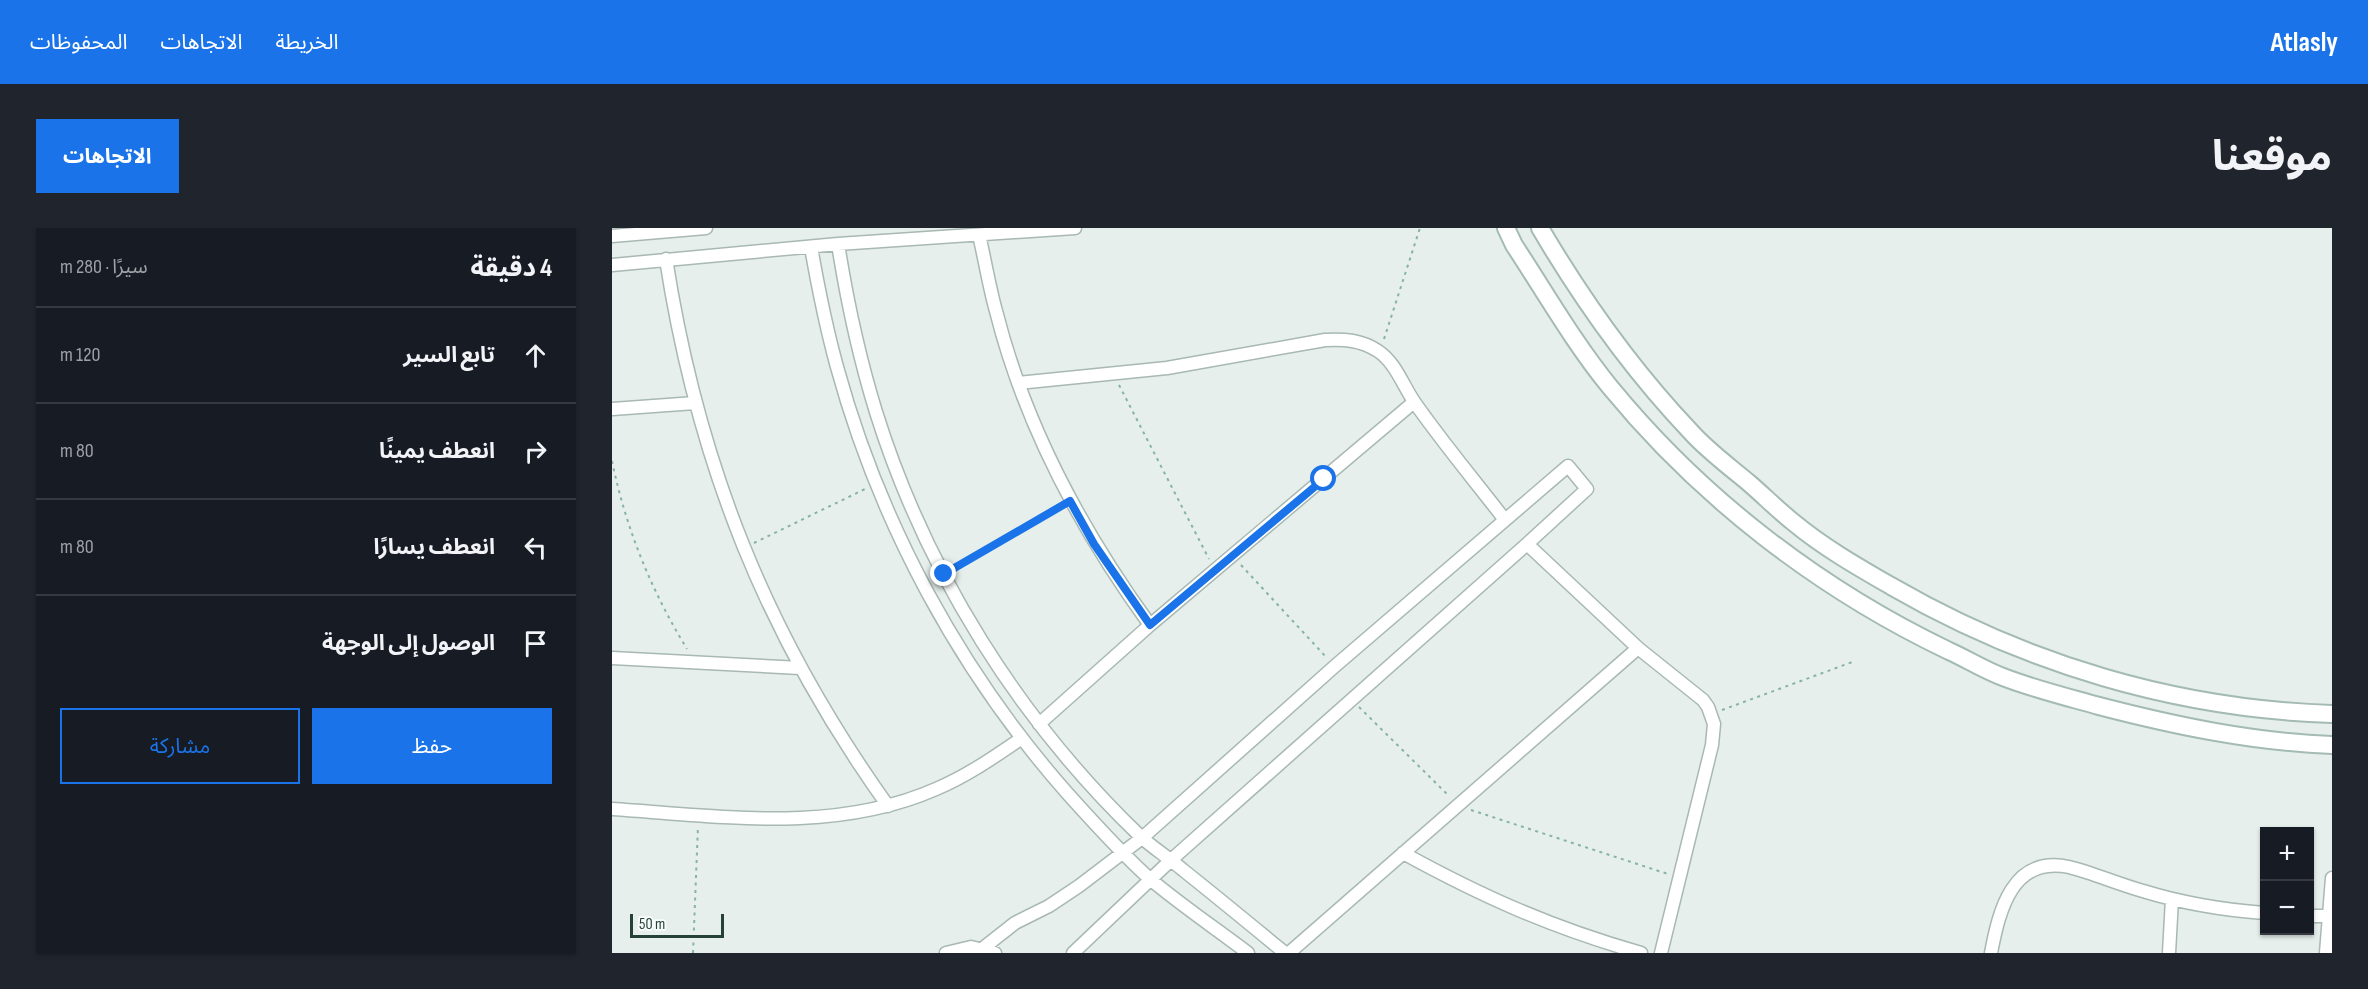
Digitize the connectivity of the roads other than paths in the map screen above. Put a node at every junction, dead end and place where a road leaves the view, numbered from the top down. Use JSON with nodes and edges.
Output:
{"nodes":[{"id":1,"x":706,"y":228,"type":"edge"},
{"id":2,"x":1075,"y":228,"type":"edge"},
{"id":3,"x":1506,"y":228,"type":"edge"},
{"id":4,"x":1540,"y":228,"type":"edge"},
{"id":5,"x":980,"y":235,"type":"junction"},
{"id":6,"x":612,"y":236,"type":"edge"},
{"id":7,"x":838,"y":244,"type":"junction"},
{"id":8,"x":811,"y":247,"type":"junction"},
{"id":9,"x":666,"y":260,"type":"junction"},
{"id":10,"x":612,"y":265,"type":"edge"},
{"id":11,"x":1018,"y":383,"type":"junction"},
{"id":12,"x":1414,"y":402,"type":"junction"},
{"id":13,"x":694,"y":403,"type":"junction"},
{"id":14,"x":612,"y":410,"type":"edge"},
{"id":15,"x":1504,"y":520,"type":"junction"},
{"id":16,"x":1527,"y":544,"type":"junction"},
{"id":17,"x":1150,"y":625,"type":"junction"},
{"id":18,"x":1638,"y":648,"type":"junction"},
{"id":19,"x":612,"y":658,"type":"edge"},
{"id":20,"x":800,"y":668,"type":"junction"},
{"id":21,"x":2332,"y":714,"type":"edge"},
{"id":22,"x":1039,"y":724,"type":"junction"},
{"id":23,"x":1022,"y":738,"type":"junction"},
{"id":24,"x":2332,"y":745,"type":"edge"},
{"id":25,"x":888,"y":806,"type":"junction"},
{"id":26,"x":612,"y":809,"type":"edge"},
{"id":27,"x":1142,"y":838,"type":"junction"},
{"id":28,"x":1123,"y":852,"type":"junction"},
{"id":29,"x":1403,"y":853,"type":"junction"},
{"id":30,"x":1170,"y":860,"type":"junction"},
{"id":31,"x":1150,"y":878,"type":"junction"},
{"id":32,"x":2332,"y":878,"type":"edge"},
{"id":33,"x":2172,"y":899,"type":"junction"},
{"id":34,"x":2260,"y":912,"type":"edge"},
{"id":35,"x":2314,"y":916,"type":"edge"},
{"id":36,"x":2328,"y":916,"type":"junction"},
{"id":37,"x":982,"y":949,"type":"junction"},
{"id":38,"x":946,"y":953,"type":"edge"},
{"id":39,"x":995,"y":953,"type":"edge"},
{"id":40,"x":1073,"y":953,"type":"edge"},
{"id":41,"x":1248,"y":953,"type":"edge"},
{"id":42,"x":1287,"y":953,"type":"edge"},
{"id":43,"x":1641,"y":953,"type":"edge"},
{"id":44,"x":1661,"y":953,"type":"edge"},
{"id":45,"x":1991,"y":953,"type":"edge"},
{"id":46,"x":2169,"y":953,"type":"edge"},
{"id":47,"x":2326,"y":953,"type":"edge"}],
"edges":[{"from":1,"to":6,"type":"street"},
{"from":2,"to":5,"type":"street"},
{"from":3,"to":24,"type":"street"},
{"from":4,"to":21,"type":"street"},
{"from":5,"to":7,"type":"street"},
{"from":5,"to":11,"type":"street"},
{"from":7,"to":8,"type":"street"},
{"from":7,"to":22,"type":"street"},
{"from":8,"to":9,"type":"street"},
{"from":8,"to":23,"type":"street"},
{"from":9,"to":10,"type":"street"},
{"from":9,"to":13,"type":"street"},
{"from":11,"to":12,"type":"street"},
{"from":11,"to":17,"type":"street"},
{"from":12,"to":15,"type":"street"},
{"from":12,"to":17,"type":"street"},
{"from":13,"to":14,"type":"street"},
{"from":13,"to":20,"type":"street"},
{"from":15,"to":16,"type":"street"},
{"from":15,"to":27,"type":"street"},
{"from":16,"to":18,"type":"street"},
{"from":16,"to":30,"type":"street"},
{"from":17,"to":22,"type":"street"},
{"from":18,"to":29,"type":"street"},
{"from":18,"to":44,"type":"street"},
{"from":19,"to":20,"type":"street"},
{"from":20,"to":25,"type":"street"},
{"from":22,"to":27,"type":"street"},
{"from":23,"to":25,"type":"street"},
{"from":23,"to":28,"type":"street"},
{"from":25,"to":26,"type":"street"},
{"from":27,"to":28,"type":"street"},
{"from":27,"to":30,"type":"street"},
{"from":28,"to":31,"type":"street"},
{"from":28,"to":37,"type":"street"},
{"from":29,"to":42,"type":"street"},
{"from":29,"to":43,"type":"street"},
{"from":30,"to":31,"type":"street"},
{"from":30,"to":42,"type":"street"},
{"from":31,"to":40,"type":"street"},
{"from":31,"to":41,"type":"street"},
{"from":32,"to":36,"type":"street"},
{"from":33,"to":34,"type":"street"},
{"from":33,"to":45,"type":"street"},
{"from":33,"to":46,"type":"street"},
{"from":35,"to":36,"type":"street"},
{"from":36,"to":47,"type":"street"},
{"from":37,"to":38,"type":"street"},
{"from":37,"to":39,"type":"street"}]}
